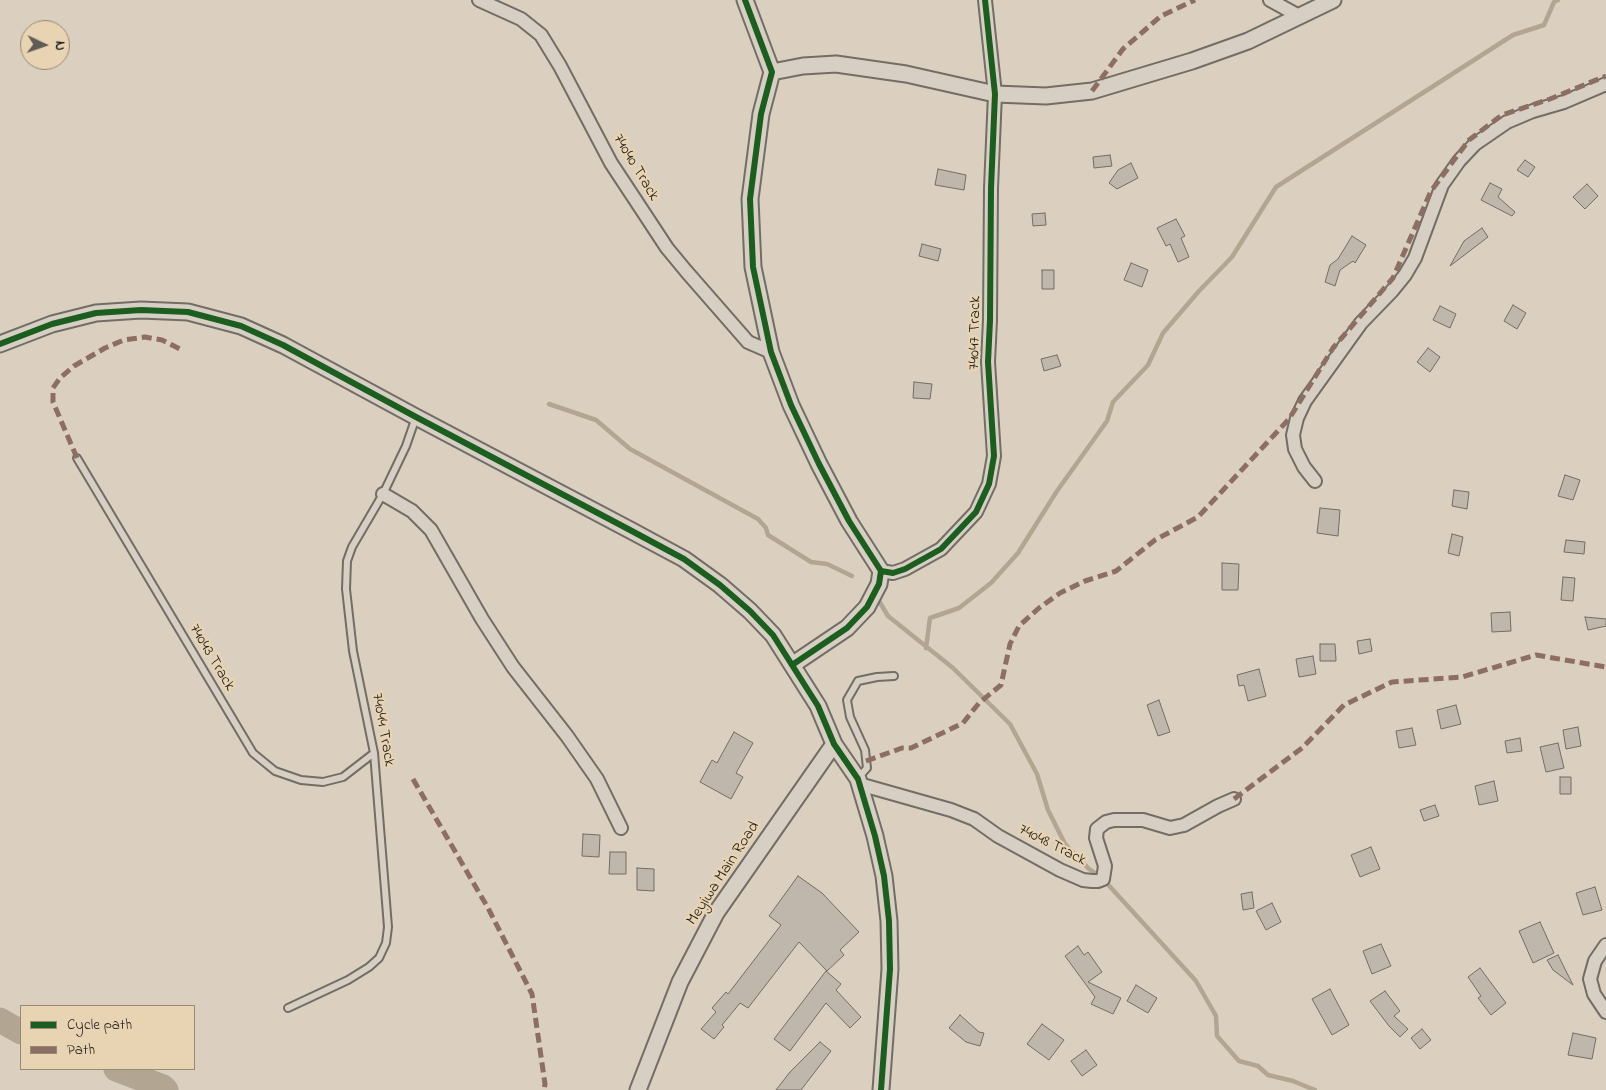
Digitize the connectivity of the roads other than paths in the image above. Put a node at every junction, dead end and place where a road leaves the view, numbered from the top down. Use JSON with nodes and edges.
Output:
{"nodes":[{"id":1,"x":479,"y":0,"type":"edge"},
{"id":2,"x":745,"y":0,"type":"edge"},
{"id":3,"x":985,"y":0,"type":"edge"},
{"id":4,"x":1270,"y":0,"type":"edge"},
{"id":5,"x":1333,"y":0,"type":"edge"},
{"id":6,"x":1299,"y":16,"type":"junction"},
{"id":7,"x":772,"y":72,"type":"junction"},
{"id":8,"x":1606,"y":84,"type":"edge"},
{"id":9,"x":995,"y":94,"type":"junction"},
{"id":10,"x":0,"y":344,"type":"edge"},
{"id":11,"x":771,"y":352,"type":"junction"},
{"id":12,"x":416,"y":417,"type":"junction"},
{"id":13,"x":77,"y":458,"type":"dead end"},
{"id":14,"x":1315,"y":481,"type":"dead end"},
{"id":15,"x":383,"y":494,"type":"junction"},
{"id":16,"x":880,"y":578,"type":"junction"},
{"id":17,"x":792,"y":665,"type":"junction"},
{"id":18,"x":894,"y":676,"type":"dead end"},
{"id":19,"x":834,"y":744,"type":"junction"},
{"id":20,"x":374,"y":753,"type":"junction"},
{"id":21,"x":858,"y":782,"type":"junction"},
{"id":22,"x":1234,"y":799,"type":"dead end"},
{"id":23,"x":621,"y":828,"type":"dead end"},
{"id":24,"x":1606,"y":945,"type":"edge"},
{"id":25,"x":288,"y":1008,"type":"dead end"},
{"id":26,"x":1606,"y":1012,"type":"edge"},
{"id":27,"x":638,"y":1090,"type":"edge"},
{"id":28,"x":880,"y":1090,"type":"edge"}],
"edges":[{"from":1,"to":11,"type":"street","name":"74040 Track"},
{"from":2,"to":7,"type":"street"},
{"from":3,"to":9,"type":"street","name":"74047 Track"},
{"from":4,"to":6,"type":"street"},
{"from":5,"to":6,"type":"street"},
{"from":6,"to":9,"type":"street"},
{"from":7,"to":9,"type":"street"},
{"from":7,"to":11,"type":"street"},
{"from":8,"to":14,"type":"street"},
{"from":9,"to":16,"type":"street","name":"74047 Track"},
{"from":10,"to":12,"type":"street"},
{"from":11,"to":16,"type":"street"},
{"from":12,"to":15,"type":"lane","name":"74044 Track"},
{"from":12,"to":17,"type":"street"},
{"from":13,"to":20,"type":"lane","name":"74043 Track"},
{"from":15,"to":20,"type":"lane","name":"74044 Track"},
{"from":15,"to":23,"type":"street"},
{"from":16,"to":17,"type":"street"},
{"from":17,"to":19,"type":"street"},
{"from":18,"to":21,"type":"lane"},
{"from":19,"to":21,"type":"street"},
{"from":19,"to":27,"type":"street","name":"Meyiwa Main Road"},
{"from":20,"to":25,"type":"lane","name":"74044 Track"},
{"from":21,"to":22,"type":"street","name":"74048 Track"},
{"from":21,"to":28,"type":"street"},
{"from":24,"to":26,"type":"street"}]}
